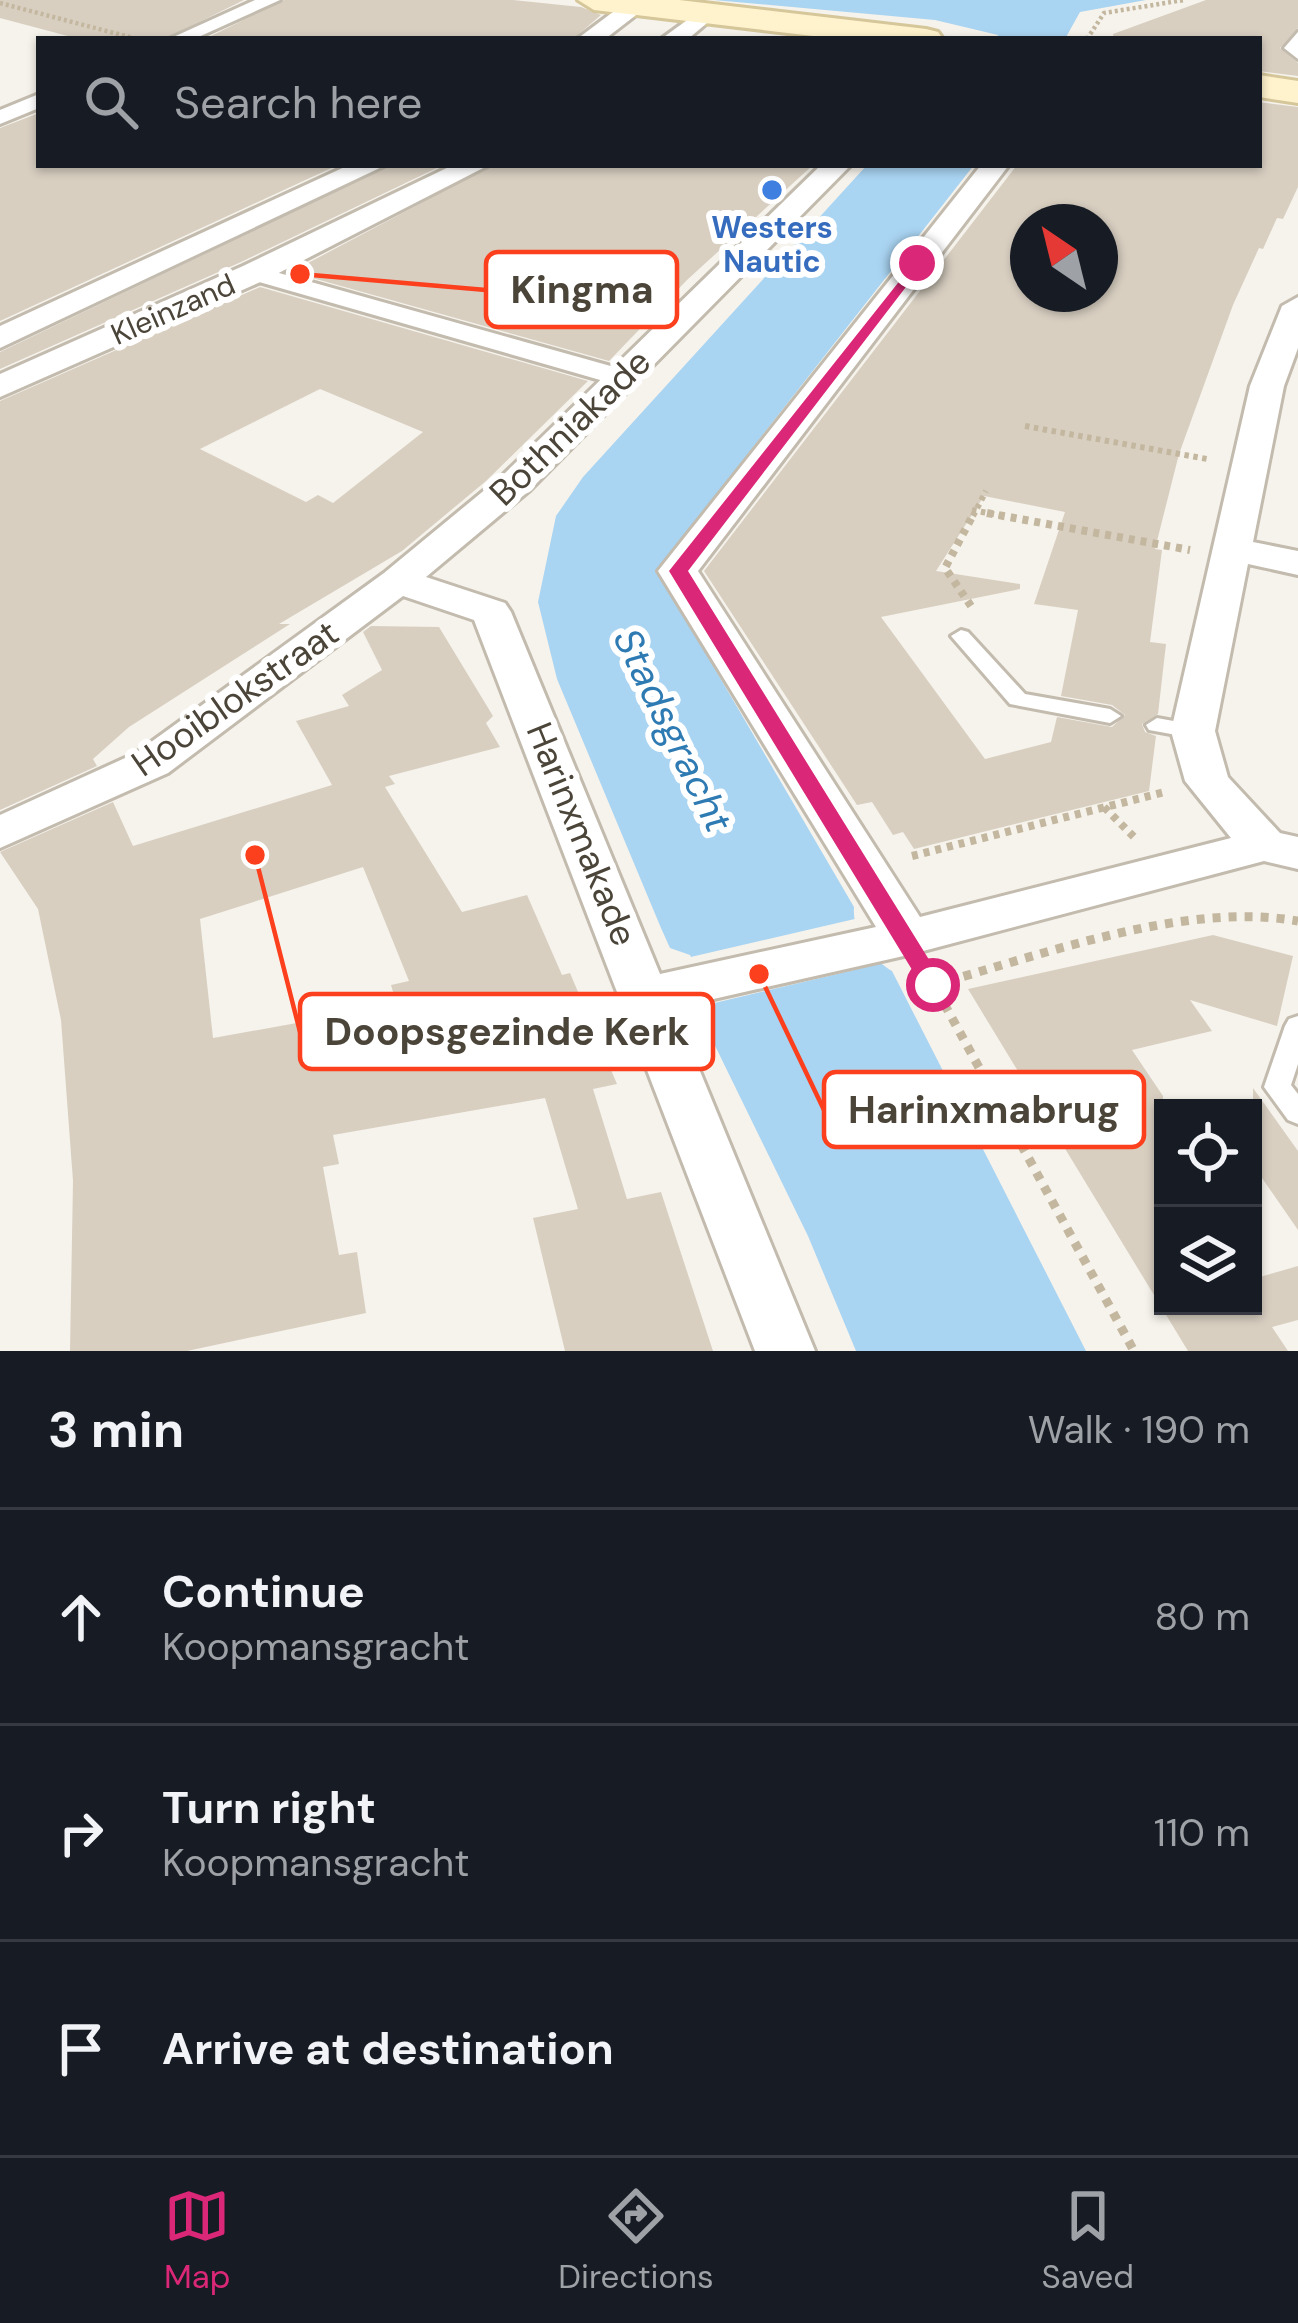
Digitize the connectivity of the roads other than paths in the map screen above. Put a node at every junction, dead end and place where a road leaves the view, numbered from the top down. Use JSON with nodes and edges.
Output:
{"nodes":[{"id":1,"x":271,"y":0,"type":"edge"},
{"id":2,"x":593,"y":0,"type":"edge"},
{"id":3,"x":648,"y":6,"type":"junction"},
{"id":4,"x":702,"y":12,"type":"junction"},
{"id":5,"x":185,"y":36,"type":"edge"},
{"id":6,"x":594,"y":36,"type":"edge"},
{"id":7,"x":676,"y":36,"type":"edge"},
{"id":8,"x":901,"y":36,"type":"edge"},
{"id":9,"x":1298,"y":36,"type":"edge"},
{"id":10,"x":1298,"y":55,"type":"edge"},
{"id":11,"x":1262,"y":86,"type":"edge"},
{"id":12,"x":1298,"y":92,"type":"edge"},
{"id":13,"x":36,"y":101,"type":"edge"},
{"id":14,"x":0,"y":118,"type":"edge"},
{"id":15,"x":366,"y":168,"type":"edge"},
{"id":16,"x":469,"y":168,"type":"edge"},
{"id":17,"x":834,"y":168,"type":"edge"},
{"id":18,"x":993,"y":168,"type":"edge"},
{"id":19,"x":254,"y":273,"type":"junction"},
{"id":20,"x":1298,"y":306,"type":"edge"},
{"id":21,"x":0,"y":338,"type":"edge"},
{"id":22,"x":623,"y":378,"type":"junction"},
{"id":23,"x":0,"y":387,"type":"edge"},
{"id":24,"x":1282,"y":390,"type":"edge"},
{"id":25,"x":1228,"y":553,"type":"junction"},
{"id":26,"x":1298,"y":563,"type":"edge"},
{"id":27,"x":398,"y":581,"type":"junction"},
{"id":28,"x":961,"y":636,"type":"road end"},
{"id":29,"x":1110,"y":716,"type":"dead end"},
{"id":30,"x":0,"y":833,"type":"edge"},
{"id":31,"x":1281,"y":849,"type":"edge"},
{"id":32,"x":892,"y":940,"type":"junction"},
{"id":33,"x":668,"y":991,"type":"junction"},
{"id":34,"x":1298,"y":1026,"type":"edge"},
{"id":35,"x":1298,"y":1114,"type":"edge"},
{"id":36,"x":785,"y":1351,"type":"edge"}],
"edges":[{"from":1,"to":5,"type":"street"},
{"from":2,"to":3,"type":"main road"},
{"from":3,"to":4,"type":"main road"},
{"from":3,"to":6,"type":"street"},
{"from":4,"to":7,"type":"street"},
{"from":4,"to":8,"type":"main road"},
{"from":9,"to":10,"type":"lane"},
{"from":11,"to":12,"type":"main road"},
{"from":13,"to":14,"type":"street"},
{"from":15,"to":21,"type":"street","name":"Kleinzand"},
{"from":16,"to":19,"type":"street","name":"Kleinzand"},
{"from":17,"to":22,"type":"street","name":"Bothniakade"},
{"from":18,"to":32,"type":"street"},
{"from":19,"to":22,"type":"street"},
{"from":19,"to":23,"type":"street","name":"Kleinzand"},
{"from":20,"to":24,"type":"street"},
{"from":22,"to":27,"type":"street","name":"Bothniakade"},
{"from":24,"to":25,"type":"street"},
{"from":25,"to":26,"type":"street"},
{"from":25,"to":31,"type":"street"},
{"from":27,"to":30,"type":"street","name":"Hooiblokstraat"},
{"from":27,"to":33,"type":"street","name":"Harinxmakade"},
{"from":28,"to":29,"type":"lane"},
{"from":31,"to":32,"type":"street"},
{"from":32,"to":33,"type":"street"},
{"from":33,"to":36,"type":"street","name":"Harinxmakade"},
{"from":34,"to":35,"type":"lane"}]}
